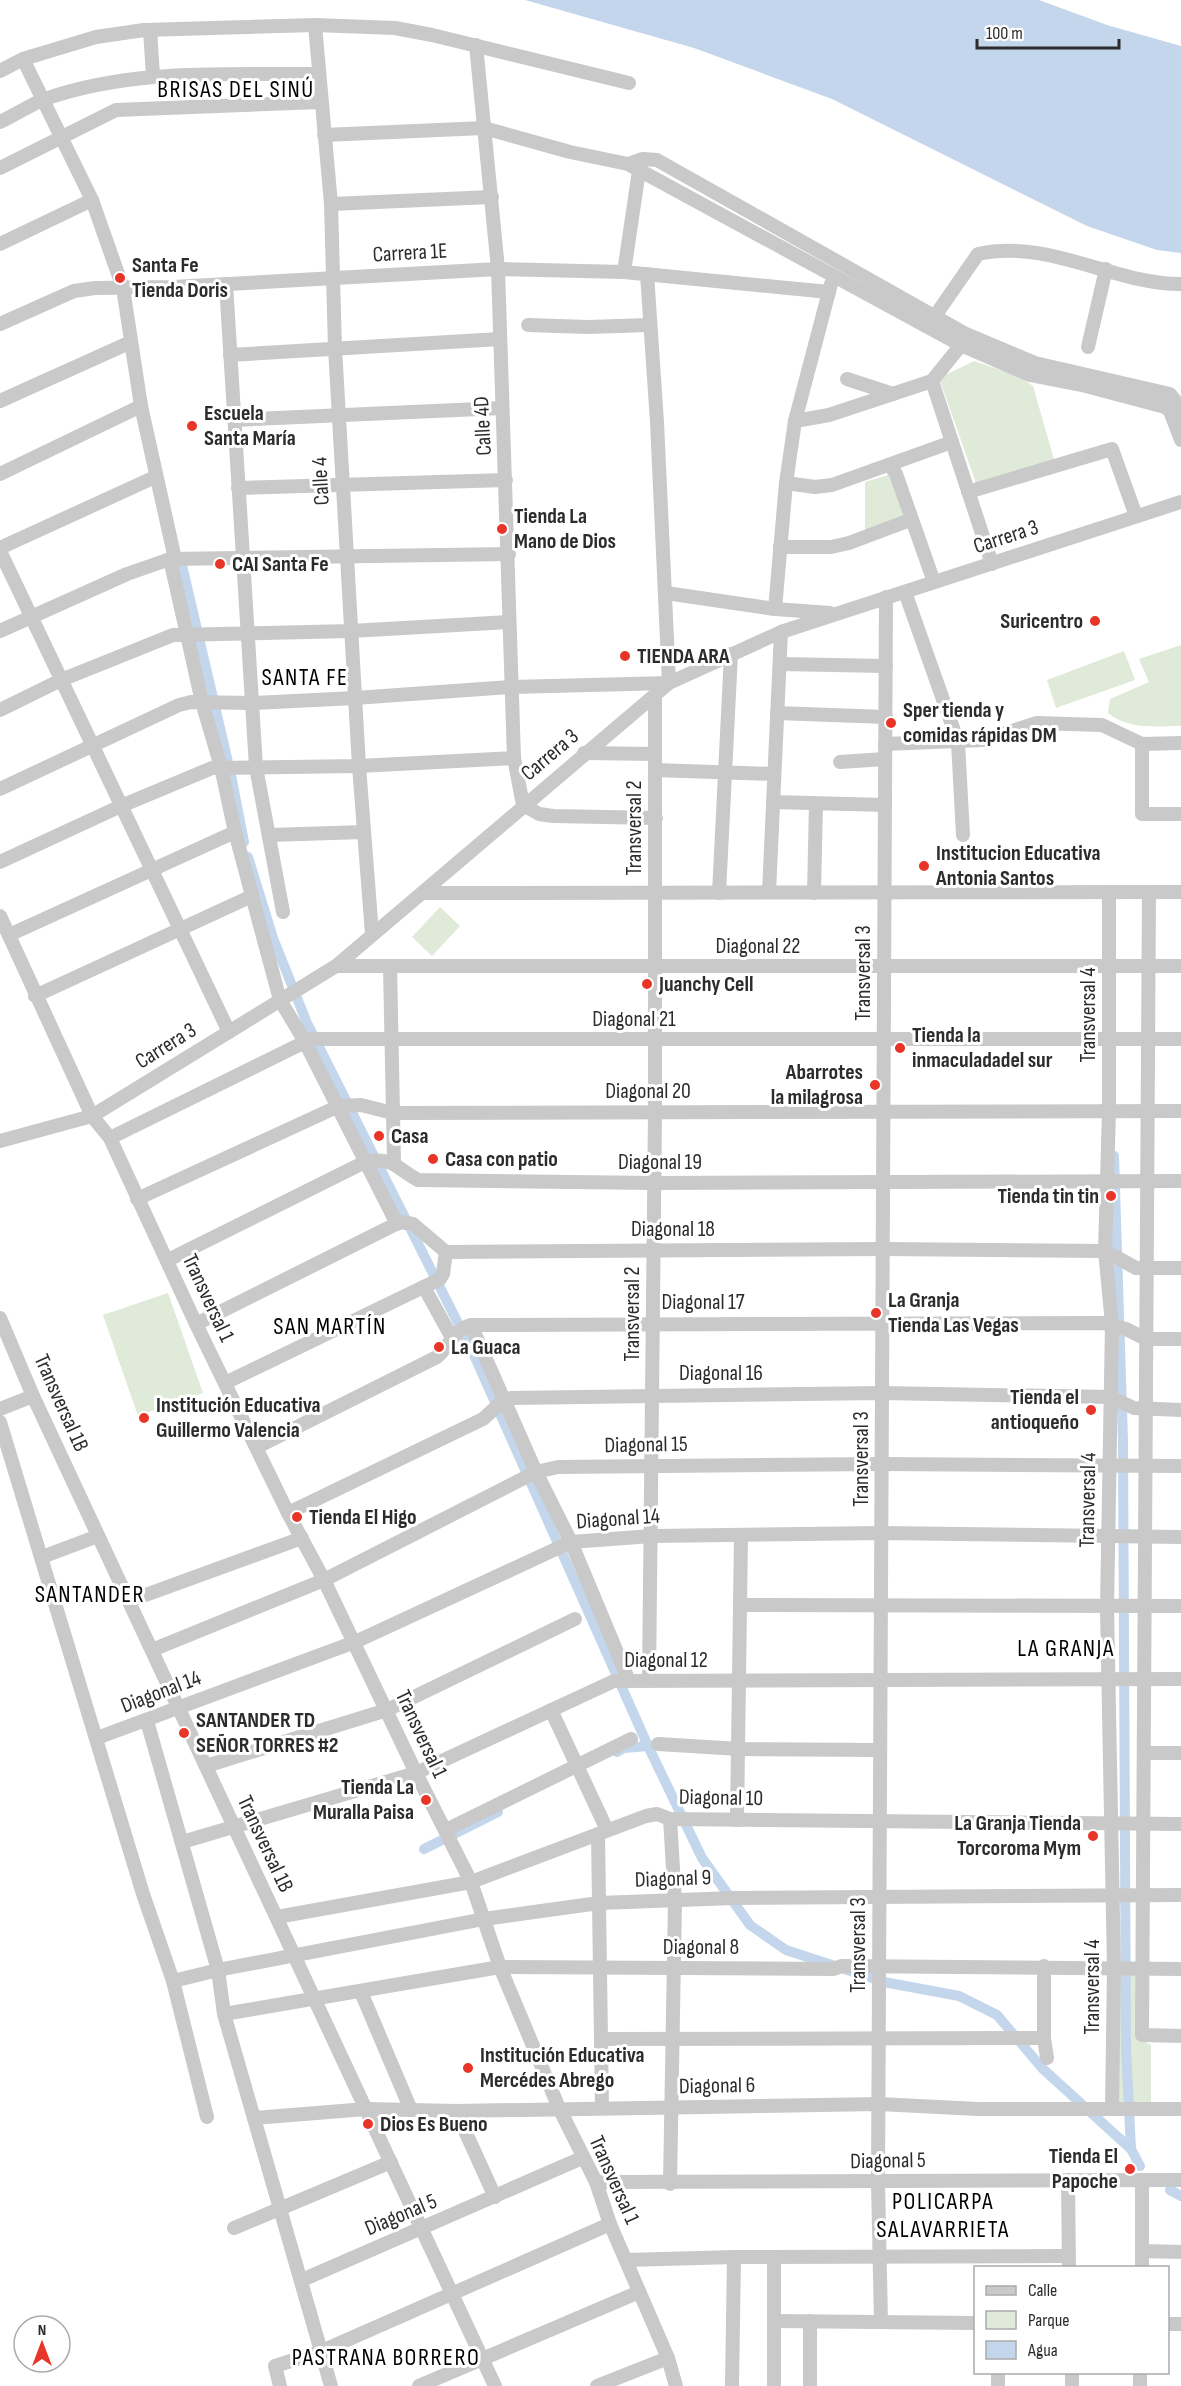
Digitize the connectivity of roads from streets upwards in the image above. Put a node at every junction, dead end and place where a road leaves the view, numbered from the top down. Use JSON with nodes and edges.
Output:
{"nodes":[{"id":1,"x":315,"y":25,"type":"junction"},
{"id":2,"x":150,"y":30,"type":"junction"},
{"id":3,"x":476,"y":45,"type":"junction"},
{"id":4,"x":23,"y":59,"type":"junction"},
{"id":5,"x":0,"y":71,"type":"edge"},
{"id":6,"x":319,"y":74,"type":"junction"},
{"id":7,"x":153,"y":76,"type":"junction"},
{"id":8,"x":629,"y":83,"type":"dead end"},
{"id":9,"x":43,"y":100,"type":"junction"},
{"id":10,"x":321,"y":102,"type":"junction"},
{"id":11,"x":0,"y":122,"type":"edge"},
{"id":12,"x":484,"y":128,"type":"junction"},
{"id":13,"x":324,"y":135,"type":"junction"},
{"id":14,"x":61,"y":136,"type":"junction"},
{"id":15,"x":636,"y":165,"type":"junction"},
{"id":16,"x":0,"y":168,"type":"edge"},
{"id":17,"x":492,"y":197,"type":"junction"},
{"id":18,"x":92,"y":200,"type":"junction"},
{"id":19,"x":331,"y":204,"type":"junction"},
{"id":20,"x":0,"y":244,"type":"edge"},
{"id":21,"x":837,"y":259,"type":"junction"},
{"id":22,"x":1106,"y":268,"type":"junction"},
{"id":23,"x":498,"y":269,"type":"junction"},
{"id":24,"x":624,"y":272,"type":"junction"},
{"id":25,"x":647,"y":274,"type":"junction"},
{"id":26,"x":833,"y":274,"type":"junction"},
{"id":27,"x":334,"y":278,"type":"junction"},
{"id":28,"x":226,"y":284,"type":"junction"},
{"id":29,"x":1181,"y":284,"type":"edge"},
{"id":30,"x":123,"y":288,"type":"junction"},
{"id":31,"x":830,"y":292,"type":"junction"},
{"id":32,"x":935,"y":316,"type":"junction"},
{"id":33,"x":0,"y":324,"type":"edge"},
{"id":34,"x":528,"y":325,"type":"dead end"},
{"id":35,"x":649,"y":325,"type":"junction"},
{"id":36,"x":500,"y":339,"type":"junction"},
{"id":37,"x":131,"y":342,"type":"junction"},
{"id":38,"x":961,"y":345,"type":"junction"},
{"id":39,"x":1088,"y":347,"type":"dead end"},
{"id":40,"x":334,"y":348,"type":"junction"},
{"id":41,"x":230,"y":356,"type":"junction"},
{"id":42,"x":847,"y":379,"type":"dead end"},
{"id":43,"x":932,"y":381,"type":"junction"},
{"id":44,"x":1175,"y":392,"type":"edge"},
{"id":45,"x":893,"y":394,"type":"junction"},
{"id":46,"x":0,"y":401,"type":"edge"},
{"id":47,"x":141,"y":406,"type":"junction"},
{"id":48,"x":502,"y":408,"type":"junction"},
{"id":49,"x":338,"y":414,"type":"junction"},
{"id":50,"x":234,"y":420,"type":"junction"},
{"id":51,"x":795,"y":421,"type":"junction"},
{"id":52,"x":1181,"y":422,"type":"edge"},
{"id":53,"x":1181,"y":440,"type":"edge"},
{"id":54,"x":952,"y":442,"type":"junction"},
{"id":55,"x":890,"y":465,"type":"junction"},
{"id":56,"x":0,"y":474,"type":"edge"},
{"id":57,"x":155,"y":477,"type":"junction"},
{"id":58,"x":506,"y":480,"type":"junction"},
{"id":59,"x":342,"y":483,"type":"junction"},
{"id":60,"x":786,"y":483,"type":"junction"},
{"id":61,"x":238,"y":488,"type":"junction"},
{"id":62,"x":968,"y":492,"type":"junction"},
{"id":63,"x":1181,"y":502,"type":"edge"},
{"id":64,"x":1136,"y":516,"type":"junction"},
{"id":65,"x":910,"y":520,"type":"junction"},
{"id":66,"x":780,"y":547,"type":"junction"},
{"id":67,"x":0,"y":550,"type":"edge"},
{"id":68,"x":509,"y":554,"type":"junction"},
{"id":69,"x":347,"y":557,"type":"junction"},
{"id":70,"x":242,"y":558,"type":"junction"},
{"id":71,"x":181,"y":559,"type":"junction"},
{"id":72,"x":992,"y":564,"type":"junction"},
{"id":73,"x":934,"y":582,"type":"junction"},
{"id":74,"x":905,"y":592,"type":"junction"},
{"id":75,"x":666,"y":593,"type":"junction"},
{"id":76,"x":886,"y":597,"type":"junction"},
{"id":77,"x":775,"y":609,"type":"junction"},
{"id":78,"x":835,"y":614,"type":"junction"},
{"id":79,"x":33,"y":616,"type":"junction"},
{"id":80,"x":509,"y":622,"type":"junction"},
{"id":81,"x":351,"y":631,"type":"junction"},
{"id":82,"x":0,"y":632,"type":"edge"},
{"id":83,"x":781,"y":632,"type":"junction"},
{"id":84,"x":188,"y":633,"type":"junction"},
{"id":85,"x":249,"y":633,"type":"junction"},
{"id":86,"x":731,"y":654,"type":"junction"},
{"id":87,"x":780,"y":664,"type":"junction"},
{"id":88,"x":886,"y":666,"type":"junction"},
{"id":89,"x":61,"y":680,"type":"junction"},
{"id":90,"x":669,"y":683,"type":"junction"},
{"id":91,"x":512,"y":687,"type":"junction"},
{"id":92,"x":655,"y":696,"type":"junction"},
{"id":93,"x":355,"y":698,"type":"junction"},
{"id":94,"x":204,"y":702,"type":"junction"},
{"id":95,"x":253,"y":703,"type":"junction"},
{"id":96,"x":0,"y":710,"type":"edge"},
{"id":97,"x":777,"y":713,"type":"junction"},
{"id":98,"x":886,"y":717,"type":"junction"},
{"id":99,"x":958,"y":742,"type":"junction"},
{"id":100,"x":1181,"y":743,"type":"edge"},
{"id":101,"x":885,"y":744,"type":"junction"},
{"id":102,"x":1142,"y":744,"type":"junction"},
{"id":103,"x":92,"y":746,"type":"junction"},
{"id":104,"x":584,"y":753,"type":"junction"},
{"id":105,"x":655,"y":754,"type":"junction"},
{"id":106,"x":514,"y":758,"type":"junction"},
{"id":107,"x":885,"y":759,"type":"junction"},
{"id":108,"x":840,"y":762,"type":"dead end"},
{"id":109,"x":359,"y":766,"type":"junction"},
{"id":110,"x":223,"y":767,"type":"junction"},
{"id":111,"x":250,"y":767,"type":"junction"},
{"id":112,"x":655,"y":770,"type":"junction"},
{"id":113,"x":725,"y":773,"type":"junction"},
{"id":114,"x":774,"y":774,"type":"junction"},
{"id":115,"x":0,"y":789,"type":"edge"},
{"id":116,"x":772,"y":802,"type":"junction"},
{"id":117,"x":816,"y":804,"type":"junction"},
{"id":118,"x":885,"y":805,"type":"junction"},
{"id":119,"x":121,"y":806,"type":"junction"},
{"id":120,"x":523,"y":806,"type":"junction"},
{"id":121,"x":1181,"y":814,"type":"edge"},
{"id":122,"x":656,"y":818,"type":"junction"},
{"id":123,"x":235,"y":832,"type":"junction"},
{"id":124,"x":364,"y":832,"type":"junction"},
{"id":125,"x":963,"y":835,"type":"dead end"},
{"id":126,"x":269,"y":836,"type":"junction"},
{"id":127,"x":0,"y":862,"type":"edge"},
{"id":128,"x":151,"y":869,"type":"junction"},
{"id":129,"x":769,"y":892,"type":"junction"},
{"id":130,"x":885,"y":892,"type":"junction"},
{"id":131,"x":1109,"y":892,"type":"junction"},
{"id":132,"x":1149,"y":892,"type":"junction"},
{"id":133,"x":1181,"y":892,"type":"edge"},
{"id":134,"x":423,"y":893,"type":"junction"},
{"id":135,"x":654,"y":893,"type":"junction"},
{"id":136,"x":719,"y":893,"type":"junction"},
{"id":137,"x":814,"y":893,"type":"junction"},
{"id":138,"x":252,"y":896,"type":"junction"},
{"id":139,"x":283,"y":912,"type":"dead end"},
{"id":140,"x":0,"y":916,"type":"edge"},
{"id":141,"x":180,"y":930,"type":"junction"},
{"id":142,"x":372,"y":934,"type":"junction"},
{"id":143,"x":9,"y":935,"type":"junction"},
{"id":144,"x":336,"y":966,"type":"junction"},
{"id":145,"x":390,"y":966,"type":"junction"},
{"id":146,"x":884,"y":966,"type":"junction"},
{"id":147,"x":1116,"y":966,"type":"junction"},
{"id":148,"x":1148,"y":966,"type":"junction"},
{"id":149,"x":1181,"y":966,"type":"edge"},
{"id":150,"x":655,"y":968,"type":"junction"},
{"id":151,"x":35,"y":996,"type":"junction"},
{"id":152,"x":283,"y":998,"type":"junction"},
{"id":153,"x":229,"y":1032,"type":"junction"},
{"id":154,"x":392,"y":1039,"type":"junction"},
{"id":155,"x":1111,"y":1039,"type":"junction"},
{"id":156,"x":1147,"y":1039,"type":"junction"},
{"id":157,"x":313,"y":1040,"type":"junction"},
{"id":158,"x":655,"y":1040,"type":"junction"},
{"id":159,"x":884,"y":1040,"type":"junction"},
{"id":160,"x":1181,"y":1040,"type":"edge"},
{"id":161,"x":349,"y":1105,"type":"junction"},
{"id":162,"x":1110,"y":1110,"type":"junction"},
{"id":163,"x":1181,"y":1110,"type":"edge"},
{"id":164,"x":1148,"y":1111,"type":"junction"},
{"id":165,"x":655,"y":1112,"type":"junction"},
{"id":166,"x":884,"y":1112,"type":"junction"},
{"id":167,"x":393,"y":1113,"type":"junction"},
{"id":168,"x":92,"y":1116,"type":"junction"},
{"id":169,"x":110,"y":1138,"type":"junction"},
{"id":170,"x":0,"y":1141,"type":"edge"},
{"id":171,"x":377,"y":1161,"type":"junction"},
{"id":172,"x":1108,"y":1181,"type":"junction"},
{"id":173,"x":1147,"y":1181,"type":"junction"},
{"id":174,"x":1181,"y":1181,"type":"edge"},
{"id":175,"x":883,"y":1182,"type":"junction"},
{"id":176,"x":655,"y":1183,"type":"junction"},
{"id":177,"x":137,"y":1199,"type":"junction"},
{"id":178,"x":403,"y":1223,"type":"junction"},
{"id":179,"x":883,"y":1249,"type":"junction"},
{"id":180,"x":653,"y":1250,"type":"junction"},
{"id":181,"x":446,"y":1252,"type":"junction"},
{"id":182,"x":1109,"y":1253,"type":"junction"},
{"id":183,"x":168,"y":1260,"type":"junction"},
{"id":184,"x":1141,"y":1268,"type":"junction"},
{"id":185,"x":1181,"y":1268,"type":"edge"},
{"id":186,"x":430,"y":1284,"type":"junction"},
{"id":187,"x":0,"y":1318,"type":"edge"},
{"id":188,"x":882,"y":1322,"type":"junction"},
{"id":189,"x":652,"y":1323,"type":"junction"},
{"id":190,"x":196,"y":1324,"type":"junction"},
{"id":191,"x":1118,"y":1326,"type":"junction"},
{"id":192,"x":461,"y":1331,"type":"junction"},
{"id":193,"x":1146,"y":1339,"type":"junction"},
{"id":194,"x":1181,"y":1339,"type":"edge"},
{"id":195,"x":225,"y":1383,"type":"junction"},
{"id":196,"x":882,"y":1393,"type":"junction"},
{"id":197,"x":653,"y":1394,"type":"junction"},
{"id":198,"x":33,"y":1396,"type":"junction"},
{"id":199,"x":1113,"y":1398,"type":"junction"},
{"id":200,"x":501,"y":1404,"type":"junction"},
{"id":201,"x":1140,"y":1408,"type":"junction"},
{"id":202,"x":0,"y":1409,"type":"edge"},
{"id":203,"x":1181,"y":1410,"type":"edge"},
{"id":204,"x":0,"y":1422,"type":"edge"},
{"id":205,"x":257,"y":1447,"type":"junction"},
{"id":206,"x":882,"y":1464,"type":"junction"},
{"id":207,"x":652,"y":1465,"type":"junction"},
{"id":208,"x":1115,"y":1466,"type":"junction"},
{"id":209,"x":1140,"y":1466,"type":"junction"},
{"id":210,"x":1181,"y":1466,"type":"edge"},
{"id":211,"x":533,"y":1474,"type":"junction"},
{"id":212,"x":288,"y":1513,"type":"junction"},
{"id":213,"x":881,"y":1533,"type":"junction"},
{"id":214,"x":741,"y":1535,"type":"junction"},
{"id":215,"x":98,"y":1536,"type":"junction"},
{"id":216,"x":652,"y":1536,"type":"junction"},
{"id":217,"x":1110,"y":1536,"type":"junction"},
{"id":218,"x":1146,"y":1537,"type":"junction"},
{"id":219,"x":1181,"y":1537,"type":"edge"},
{"id":220,"x":302,"y":1538,"type":"junction"},
{"id":221,"x":560,"y":1546,"type":"junction"},
{"id":222,"x":42,"y":1557,"type":"junction"},
{"id":223,"x":324,"y":1580,"type":"junction"},
{"id":224,"x":129,"y":1601,"type":"junction"},
{"id":225,"x":741,"y":1605,"type":"junction"},
{"id":226,"x":1181,"y":1606,"type":"edge"},
{"id":227,"x":881,"y":1607,"type":"junction"},
{"id":228,"x":1139,"y":1607,"type":"junction"},
{"id":229,"x":1110,"y":1608,"type":"junction"},
{"id":230,"x":575,"y":1619,"type":"dead end"},
{"id":231,"x":355,"y":1642,"type":"junction"},
{"id":232,"x":152,"y":1650,"type":"junction"},
{"id":233,"x":1142,"y":1678,"type":"junction"},
{"id":234,"x":1112,"y":1679,"type":"junction"},
{"id":235,"x":1181,"y":1679,"type":"edge"},
{"id":236,"x":740,"y":1680,"type":"junction"},
{"id":237,"x":881,"y":1680,"type":"junction"},
{"id":238,"x":623,"y":1681,"type":"junction"},
{"id":239,"x":649,"y":1681,"type":"junction"},
{"id":240,"x":179,"y":1708,"type":"junction"},
{"id":241,"x":387,"y":1710,"type":"junction"},
{"id":242,"x":551,"y":1710,"type":"junction"},
{"id":243,"x":147,"y":1721,"type":"junction"},
{"id":244,"x":97,"y":1738,"type":"junction"},
{"id":245,"x":631,"y":1739,"type":"dead end"},
{"id":246,"x":658,"y":1744,"type":"dead end"},
{"id":247,"x":739,"y":1749,"type":"junction"},
{"id":248,"x":880,"y":1750,"type":"junction"},
{"id":249,"x":1145,"y":1753,"type":"junction"},
{"id":250,"x":1181,"y":1753,"type":"edge"},
{"id":251,"x":578,"y":1764,"type":"junction"},
{"id":252,"x":206,"y":1766,"type":"junction"},
{"id":253,"x":416,"y":1773,"type":"junction"},
{"id":254,"x":675,"y":1819,"type":"junction"},
{"id":255,"x":737,"y":1820,"type":"junction"},
{"id":256,"x":880,"y":1821,"type":"junction"},
{"id":257,"x":1141,"y":1823,"type":"junction"},
{"id":258,"x":1115,"y":1824,"type":"junction"},
{"id":259,"x":1181,"y":1824,"type":"edge"},
{"id":260,"x":233,"y":1825,"type":"junction"},
{"id":261,"x":603,"y":1832,"type":"junction"},
{"id":262,"x":449,"y":1836,"type":"junction"},
{"id":263,"x":182,"y":1842,"type":"junction"},
{"id":264,"x":471,"y":1882,"type":"junction"},
{"id":265,"x":1115,"y":1895,"type":"junction"},
{"id":266,"x":1140,"y":1895,"type":"junction"},
{"id":267,"x":1181,"y":1895,"type":"edge"},
{"id":268,"x":879,"y":1897,"type":"junction"},
{"id":269,"x":675,"y":1901,"type":"junction"},
{"id":270,"x":599,"y":1903,"type":"junction"},
{"id":271,"x":277,"y":1917,"type":"junction"},
{"id":272,"x":484,"y":1918,"type":"junction"},
{"id":273,"x":295,"y":1956,"type":"junction"},
{"id":274,"x":1044,"y":1966,"type":"junction"},
{"id":275,"x":500,"y":1967,"type":"junction"},
{"id":276,"x":601,"y":1968,"type":"junction"},
{"id":277,"x":674,"y":1968,"type":"junction"},
{"id":278,"x":1141,"y":1968,"type":"junction"},
{"id":279,"x":1117,"y":1969,"type":"junction"},
{"id":280,"x":1181,"y":1969,"type":"edge"},
{"id":281,"x":218,"y":1970,"type":"junction"},
{"id":282,"x":879,"y":1975,"type":"junction"},
{"id":283,"x":173,"y":1981,"type":"junction"},
{"id":284,"x":361,"y":1992,"type":"junction"},
{"id":285,"x":315,"y":1999,"type":"junction"},
{"id":286,"x":224,"y":2014,"type":"junction"},
{"id":287,"x":1181,"y":2036,"type":"edge"},
{"id":288,"x":1044,"y":2038,"type":"junction"},
{"id":289,"x":602,"y":2039,"type":"junction"},
{"id":290,"x":671,"y":2039,"type":"junction"},
{"id":291,"x":879,"y":2039,"type":"junction"},
{"id":292,"x":1047,"y":2058,"type":"dead end"},
{"id":293,"x":879,"y":2104,"type":"junction"},
{"id":294,"x":559,"y":2108,"type":"junction"},
{"id":295,"x":602,"y":2108,"type":"junction"},
{"id":296,"x":671,"y":2108,"type":"junction"},
{"id":297,"x":366,"y":2109,"type":"junction"},
{"id":298,"x":1123,"y":2109,"type":"junction"},
{"id":299,"x":1181,"y":2109,"type":"edge"},
{"id":300,"x":411,"y":2110,"type":"junction"},
{"id":301,"x":456,"y":2111,"type":"junction"},
{"id":302,"x":207,"y":2117,"type":"dead end"},
{"id":303,"x":254,"y":2118,"type":"junction"},
{"id":304,"x":582,"y":2158,"type":"junction"},
{"id":305,"x":391,"y":2162,"type":"junction"},
{"id":306,"x":1068,"y":2180,"type":"junction"},
{"id":307,"x":1147,"y":2180,"type":"junction"},
{"id":308,"x":1175,"y":2181,"type":"edge"},
{"id":309,"x":596,"y":2182,"type":"junction"},
{"id":310,"x":878,"y":2182,"type":"junction"},
{"id":311,"x":670,"y":2184,"type":"junction"},
{"id":312,"x":495,"y":2198,"type":"junction"},
{"id":313,"x":280,"y":2211,"type":"junction"},
{"id":314,"x":610,"y":2224,"type":"junction"},
{"id":315,"x":234,"y":2228,"type":"dead end"},
{"id":316,"x":422,"y":2228,"type":"junction"},
{"id":317,"x":1142,"y":2251,"type":"junction"},
{"id":318,"x":1181,"y":2252,"type":"edge"},
{"id":319,"x":734,"y":2257,"type":"junction"},
{"id":320,"x":880,"y":2257,"type":"junction"},
{"id":321,"x":774,"y":2258,"type":"junction"},
{"id":322,"x":627,"y":2260,"type":"junction"},
{"id":323,"x":1069,"y":2262,"type":"edge"},
{"id":324,"x":1142,"y":2266,"type":"edge"},
{"id":325,"x":302,"y":2280,"type":"junction"},
{"id":326,"x":639,"y":2292,"type":"junction"},
{"id":327,"x":452,"y":2293,"type":"junction"},
{"id":328,"x":775,"y":2321,"type":"junction"},
{"id":329,"x":810,"y":2321,"type":"junction"},
{"id":330,"x":881,"y":2322,"type":"junction"},
{"id":331,"x":974,"y":2323,"type":"edge"},
{"id":332,"x":322,"y":2351,"type":"junction"},
{"id":333,"x":668,"y":2358,"type":"junction"},
{"id":334,"x":482,"y":2359,"type":"junction"},
{"id":335,"x":280,"y":2386,"type":"edge"},
{"id":336,"x":331,"y":2386,"type":"edge"},
{"id":337,"x":419,"y":2386,"type":"edge"},
{"id":338,"x":495,"y":2386,"type":"edge"},
{"id":339,"x":597,"y":2386,"type":"edge"},
{"id":340,"x":676,"y":2386,"type":"edge"},
{"id":341,"x":732,"y":2386,"type":"edge"},
{"id":342,"x":774,"y":2386,"type":"edge"},
{"id":343,"x":810,"y":2386,"type":"edge"}],
"edges":[{"from":1,"to":2,"type":"street"},
{"from":1,"to":3,"type":"street"},
{"from":1,"to":6,"type":"street","name":"Calle 4"},
{"from":2,"to":4,"type":"street"},
{"from":2,"to":7,"type":"street"},
{"from":3,"to":8,"type":"street"},
{"from":3,"to":12,"type":"street","name":"Calle 4D"},
{"from":4,"to":5,"type":"street"},
{"from":4,"to":9,"type":"street"},
{"from":6,"to":7,"type":"street"},
{"from":6,"to":10,"type":"street","name":"Calle 4"},
{"from":7,"to":9,"type":"street"},
{"from":9,"to":11,"type":"street"},
{"from":9,"to":14,"type":"street"},
{"from":10,"to":13,"type":"street","name":"Calle 4"},
{"from":10,"to":14,"type":"street"},
{"from":12,"to":13,"type":"street"},
{"from":12,"to":15,"type":"street"},
{"from":12,"to":17,"type":"street","name":"Calle 4D"},
{"from":13,"to":19,"type":"street","name":"Calle 4"},
{"from":14,"to":16,"type":"street"},
{"from":14,"to":18,"type":"street"},
{"from":15,"to":21,"type":"street"},
{"from":15,"to":24,"type":"street"},
{"from":15,"to":26,"type":"street"},
{"from":17,"to":19,"type":"street"},
{"from":17,"to":23,"type":"street","name":"Calle 4D"},
{"from":18,"to":20,"type":"street"},
{"from":18,"to":30,"type":"street"},
{"from":19,"to":27,"type":"street","name":"Calle 4"},
{"from":21,"to":26,"type":"street"},
{"from":21,"to":32,"type":"street"},
{"from":22,"to":29,"type":"street"},
{"from":22,"to":32,"type":"street"},
{"from":22,"to":39,"type":"street"},
{"from":23,"to":24,"type":"street","name":"Carrera 1E"},
{"from":23,"to":27,"type":"street","name":"Carrera 1E"},
{"from":23,"to":36,"type":"street","name":"Calle 4D"},
{"from":24,"to":25,"type":"street","name":"Carrera 1E"},
{"from":25,"to":31,"type":"street","name":"Carrera 1E"},
{"from":25,"to":35,"type":"street"},
{"from":26,"to":31,"type":"street"},
{"from":26,"to":38,"type":"street"},
{"from":27,"to":28,"type":"street","name":"Carrera 1E"},
{"from":27,"to":40,"type":"street","name":"Calle 4"},
{"from":28,"to":30,"type":"street","name":"Carrera 1E"},
{"from":28,"to":41,"type":"street"},
{"from":30,"to":33,"type":"street","name":"Carrera 1E"},
{"from":30,"to":37,"type":"street"},
{"from":31,"to":51,"type":"street"},
{"from":32,"to":44,"type":"street"},
{"from":34,"to":35,"type":"street"},
{"from":35,"to":75,"type":"street"},
{"from":36,"to":40,"type":"street"},
{"from":36,"to":48,"type":"street","name":"Calle 4D"},
{"from":37,"to":46,"type":"street"},
{"from":37,"to":47,"type":"street"},
{"from":38,"to":43,"type":"street"},
{"from":38,"to":53,"type":"street"},
{"from":40,"to":41,"type":"street"},
{"from":40,"to":49,"type":"street","name":"Calle 4"},
{"from":41,"to":50,"type":"street"},
{"from":42,"to":45,"type":"street"},
{"from":43,"to":45,"type":"street"},
{"from":43,"to":54,"type":"street"},
{"from":44,"to":52,"type":"street"},
{"from":45,"to":51,"type":"street"},
{"from":47,"to":56,"type":"street"},
{"from":47,"to":57,"type":"street"},
{"from":48,"to":49,"type":"street"},
{"from":48,"to":58,"type":"street","name":"Calle 4D"},
{"from":49,"to":50,"type":"street"},
{"from":49,"to":59,"type":"street","name":"Calle 4"},
{"from":50,"to":61,"type":"street"},
{"from":51,"to":60,"type":"street"},
{"from":54,"to":55,"type":"street"},
{"from":54,"to":62,"type":"street"},
{"from":55,"to":60,"type":"street"},
{"from":55,"to":65,"type":"street"},
{"from":57,"to":67,"type":"street"},
{"from":57,"to":71,"type":"street"},
{"from":58,"to":59,"type":"street"},
{"from":58,"to":68,"type":"street","name":"Calle 4D"},
{"from":59,"to":61,"type":"street"},
{"from":59,"to":69,"type":"street","name":"Calle 4"},
{"from":60,"to":66,"type":"street"},
{"from":61,"to":70,"type":"street"},
{"from":62,"to":64,"type":"street"},
{"from":62,"to":72,"type":"street"},
{"from":63,"to":64,"type":"street","name":"Carrera 3"},
{"from":64,"to":72,"type":"street","name":"Carrera 3"},
{"from":65,"to":66,"type":"street"},
{"from":65,"to":73,"type":"street"},
{"from":66,"to":77,"type":"street"},
{"from":67,"to":79,"type":"street"},
{"from":68,"to":69,"type":"street"},
{"from":68,"to":80,"type":"street","name":"Calle 4D"},
{"from":69,"to":70,"type":"street"},
{"from":69,"to":81,"type":"street","name":"Calle 4"},
{"from":70,"to":71,"type":"street"},
{"from":70,"to":85,"type":"street"},
{"from":71,"to":79,"type":"street"},
{"from":71,"to":84,"type":"street"},
{"from":72,"to":73,"type":"street","name":"Carrera 3"},
{"from":73,"to":74,"type":"street","name":"Carrera 3"},
{"from":74,"to":76,"type":"street","name":"Carrera 3"},
{"from":74,"to":99,"type":"street"},
{"from":75,"to":77,"type":"street"},
{"from":75,"to":90,"type":"street"},
{"from":76,"to":78,"type":"street","name":"Carrera 3"},
{"from":76,"to":88,"type":"street","name":"Transversal 3"},
{"from":77,"to":78,"type":"street"},
{"from":78,"to":83,"type":"street","name":"Carrera 3"},
{"from":79,"to":82,"type":"street"},
{"from":79,"to":89,"type":"street"},
{"from":80,"to":81,"type":"street"},
{"from":80,"to":91,"type":"street","name":"Calle 4D"},
{"from":81,"to":85,"type":"street"},
{"from":81,"to":93,"type":"street","name":"Calle 4"},
{"from":83,"to":86,"type":"street","name":"Carrera 3"},
{"from":83,"to":87,"type":"street"},
{"from":84,"to":85,"type":"street"},
{"from":84,"to":89,"type":"street"},
{"from":84,"to":94,"type":"street"},
{"from":85,"to":95,"type":"street"},
{"from":86,"to":90,"type":"street","name":"Carrera 3"},
{"from":86,"to":113,"type":"street"},
{"from":87,"to":88,"type":"street"},
{"from":87,"to":97,"type":"street"},
{"from":88,"to":98,"type":"street","name":"Transversal 3"},
{"from":89,"to":96,"type":"street"},
{"from":89,"to":103,"type":"street"},
{"from":90,"to":91,"type":"street"},
{"from":90,"to":92,"type":"street","name":"Carrera 3"},
{"from":91,"to":93,"type":"street"},
{"from":91,"to":106,"type":"street","name":"Calle 4D"},
{"from":92,"to":104,"type":"street","name":"Carrera 3"},
{"from":92,"to":105,"type":"street","name":"Transversal 2"},
{"from":93,"to":95,"type":"street"},
{"from":93,"to":109,"type":"street","name":"Calle 4"},
{"from":94,"to":95,"type":"street"},
{"from":94,"to":103,"type":"street"},
{"from":94,"to":110,"type":"street"},
{"from":95,"to":111,"type":"street"},
{"from":97,"to":98,"type":"street"},
{"from":97,"to":114,"type":"street"},
{"from":98,"to":101,"type":"street","name":"Transversal 3"},
{"from":99,"to":101,"type":"street"},
{"from":99,"to":102,"type":"street"},
{"from":99,"to":125,"type":"street"},
{"from":100,"to":102,"type":"street"},
{"from":101,"to":107,"type":"street","name":"Transversal 3"},
{"from":102,"to":121,"type":"street"},
{"from":103,"to":115,"type":"street"},
{"from":103,"to":119,"type":"street"},
{"from":104,"to":105,"type":"street"},
{"from":104,"to":120,"type":"street","name":"Carrera 3"},
{"from":105,"to":112,"type":"street","name":"Transversal 2"},
{"from":106,"to":109,"type":"street"},
{"from":106,"to":120,"type":"street","name":"Calle 4D"},
{"from":107,"to":108,"type":"street"},
{"from":107,"to":118,"type":"street","name":"Transversal 3"},
{"from":109,"to":111,"type":"street"},
{"from":109,"to":124,"type":"street","name":"Calle 4"},
{"from":110,"to":111,"type":"street"},
{"from":110,"to":119,"type":"street"},
{"from":110,"to":123,"type":"street"},
{"from":111,"to":126,"type":"street"},
{"from":112,"to":113,"type":"street"},
{"from":112,"to":122,"type":"street","name":"Transversal 2"},
{"from":113,"to":114,"type":"street"},
{"from":113,"to":136,"type":"street"},
{"from":114,"to":116,"type":"street"},
{"from":116,"to":117,"type":"street"},
{"from":116,"to":129,"type":"street"},
{"from":117,"to":118,"type":"street"},
{"from":117,"to":137,"type":"street"},
{"from":118,"to":130,"type":"street","name":"Transversal 3"},
{"from":119,"to":127,"type":"street"},
{"from":119,"to":128,"type":"street"},
{"from":120,"to":122,"type":"street"},
{"from":120,"to":134,"type":"street","name":"Carrera 3"},
{"from":122,"to":135,"type":"street","name":"Transversal 2"},
{"from":123,"to":128,"type":"street"},
{"from":123,"to":138,"type":"street"},
{"from":124,"to":126,"type":"street"},
{"from":124,"to":142,"type":"street","name":"Calle 4"},
{"from":126,"to":139,"type":"street"},
{"from":128,"to":141,"type":"street"},
{"from":128,"to":143,"type":"street"},
{"from":129,"to":136,"type":"street"},
{"from":129,"to":137,"type":"street"},
{"from":130,"to":131,"type":"street"},
{"from":130,"to":137,"type":"street"},
{"from":130,"to":146,"type":"street","name":"Transversal 3"},
{"from":131,"to":132,"type":"street"},
{"from":131,"to":147,"type":"street","name":"Transversal 4"},
{"from":132,"to":133,"type":"street"},
{"from":132,"to":148,"type":"street"},
{"from":134,"to":135,"type":"street"},
{"from":134,"to":142,"type":"street","name":"Carrera 3"},
{"from":135,"to":136,"type":"street"},
{"from":135,"to":150,"type":"street","name":"Transversal 2"},
{"from":138,"to":141,"type":"street"},
{"from":138,"to":152,"type":"street"},
{"from":140,"to":143,"type":"street","name":"Transversal 1"},
{"from":141,"to":151,"type":"street"},
{"from":141,"to":153,"type":"street"},
{"from":142,"to":144,"type":"street","name":"Carrera 3"},
{"from":143,"to":151,"type":"street","name":"Transversal 1"},
{"from":144,"to":145,"type":"street","name":"Diagonal 22"},
{"from":144,"to":152,"type":"street","name":"Carrera 3"},
{"from":145,"to":150,"type":"street","name":"Diagonal 22"},
{"from":145,"to":154,"type":"street"},
{"from":146,"to":147,"type":"street","name":"Diagonal 22"},
{"from":146,"to":150,"type":"street","name":"Diagonal 22"},
{"from":146,"to":159,"type":"street","name":"Transversal 3"},
{"from":147,"to":148,"type":"street","name":"Diagonal 22"},
{"from":147,"to":155,"type":"street","name":"Transversal 4"},
{"from":148,"to":149,"type":"street","name":"Diagonal 22"},
{"from":148,"to":156,"type":"street"},
{"from":150,"to":158,"type":"street","name":"Transversal 2"},
{"from":151,"to":168,"type":"street","name":"Transversal 1"},
{"from":152,"to":153,"type":"street","name":"Carrera 3"},
{"from":152,"to":157,"type":"street"},
{"from":153,"to":168,"type":"street","name":"Carrera 3"},
{"from":154,"to":157,"type":"street","name":"Diagonal 21"},
{"from":154,"to":158,"type":"street","name":"Diagonal 21"},
{"from":154,"to":167,"type":"street"},
{"from":155,"to":156,"type":"street","name":"Diagonal 21"},
{"from":155,"to":159,"type":"street","name":"Diagonal 21"},
{"from":155,"to":162,"type":"street","name":"Transversal 4"},
{"from":156,"to":160,"type":"street","name":"Diagonal 21"},
{"from":156,"to":164,"type":"street"},
{"from":157,"to":161,"type":"street"},
{"from":157,"to":169,"type":"street","name":"Diagonal 21"},
{"from":158,"to":159,"type":"street","name":"Diagonal 21"},
{"from":158,"to":165,"type":"street","name":"Transversal 2"},
{"from":159,"to":166,"type":"street","name":"Transversal 3"},
{"from":161,"to":167,"type":"street","name":"Diagonal 20"},
{"from":161,"to":171,"type":"street"},
{"from":161,"to":177,"type":"street"},
{"from":162,"to":164,"type":"street","name":"Diagonal 20"},
{"from":162,"to":166,"type":"street","name":"Diagonal 20"},
{"from":162,"to":172,"type":"street","name":"Transversal 4"},
{"from":163,"to":164,"type":"street","name":"Diagonal 20"},
{"from":164,"to":173,"type":"street"},
{"from":165,"to":166,"type":"street","name":"Diagonal 20"},
{"from":165,"to":167,"type":"street","name":"Diagonal 20"},
{"from":165,"to":176,"type":"street","name":"Transversal 2"},
{"from":166,"to":175,"type":"street","name":"Transversal 3"},
{"from":167,"to":171,"type":"street"},
{"from":168,"to":169,"type":"street","name":"Transversal 1"},
{"from":168,"to":170,"type":"street","name":"Carrera 3"},
{"from":169,"to":177,"type":"street","name":"Transversal 1"},
{"from":171,"to":176,"type":"street","name":"Diagonal 19"},
{"from":171,"to":178,"type":"street"},
{"from":171,"to":183,"type":"street"},
{"from":172,"to":173,"type":"street","name":"Diagonal 19"},
{"from":172,"to":175,"type":"street","name":"Diagonal 19"},
{"from":172,"to":182,"type":"street","name":"Transversal 4"},
{"from":173,"to":174,"type":"street","name":"Diagonal 19"},
{"from":173,"to":184,"type":"street"},
{"from":175,"to":176,"type":"street","name":"Diagonal 19"},
{"from":175,"to":179,"type":"street","name":"Transversal 3"},
{"from":176,"to":180,"type":"street","name":"Transversal 2"},
{"from":177,"to":183,"type":"street","name":"Transversal 1"},
{"from":178,"to":181,"type":"street"},
{"from":178,"to":190,"type":"street"},
{"from":179,"to":180,"type":"street","name":"Diagonal 18"},
{"from":179,"to":182,"type":"street","name":"Diagonal 18"},
{"from":179,"to":188,"type":"street","name":"Transversal 3"},
{"from":180,"to":181,"type":"street","name":"Diagonal 18"},
{"from":180,"to":189,"type":"street","name":"Transversal 2"},
{"from":181,"to":186,"type":"street"},
{"from":182,"to":184,"type":"street","name":"Diagonal 18"},
{"from":182,"to":191,"type":"street","name":"Transversal 4"},
{"from":183,"to":190,"type":"street","name":"Transversal 1"},
{"from":184,"to":185,"type":"street"},
{"from":184,"to":193,"type":"street"},
{"from":186,"to":192,"type":"street"},
{"from":186,"to":195,"type":"street"},
{"from":187,"to":198,"type":"street","name":"Transversal 1B"},
{"from":188,"to":189,"type":"street","name":"Diagonal 17"},
{"from":188,"to":191,"type":"street","name":"Diagonal 17"},
{"from":188,"to":196,"type":"street","name":"Transversal 3"},
{"from":189,"to":192,"type":"street","name":"Diagonal 17"},
{"from":189,"to":197,"type":"street","name":"Transversal 2"},
{"from":190,"to":195,"type":"street","name":"Transversal 1"},
{"from":191,"to":193,"type":"street","name":"Diagonal 17"},
{"from":191,"to":199,"type":"street","name":"Transversal 4"},
{"from":192,"to":200,"type":"street"},
{"from":192,"to":205,"type":"street"},
{"from":193,"to":194,"type":"street","name":"Diagonal 17"},
{"from":193,"to":201,"type":"street"},
{"from":195,"to":205,"type":"street","name":"Transversal 1"},
{"from":196,"to":197,"type":"street","name":"Diagonal 16"},
{"from":196,"to":199,"type":"street","name":"Diagonal 16"},
{"from":196,"to":206,"type":"street","name":"Transversal 3"},
{"from":197,"to":200,"type":"street","name":"Diagonal 16"},
{"from":197,"to":207,"type":"street","name":"Transversal 2"},
{"from":198,"to":202,"type":"street"},
{"from":198,"to":215,"type":"street","name":"Transversal 1B"},
{"from":199,"to":201,"type":"street","name":"Diagonal 16"},
{"from":199,"to":208,"type":"street","name":"Transversal 4"},
{"from":200,"to":211,"type":"street"},
{"from":200,"to":212,"type":"street"},
{"from":201,"to":203,"type":"street","name":"Diagonal 16"},
{"from":201,"to":209,"type":"street"},
{"from":204,"to":222,"type":"street"},
{"from":205,"to":212,"type":"street","name":"Transversal 1"},
{"from":206,"to":207,"type":"street","name":"Diagonal 15"},
{"from":206,"to":208,"type":"street","name":"Diagonal 15"},
{"from":206,"to":213,"type":"street","name":"Transversal 3"},
{"from":207,"to":211,"type":"street","name":"Diagonal 15"},
{"from":207,"to":216,"type":"street","name":"Transversal 2"},
{"from":208,"to":209,"type":"street","name":"Diagonal 15"},
{"from":208,"to":217,"type":"street","name":"Transversal 4"},
{"from":209,"to":210,"type":"street","name":"Diagonal 15"},
{"from":209,"to":218,"type":"street"},
{"from":211,"to":221,"type":"street"},
{"from":211,"to":223,"type":"street","name":"Diagonal 15"},
{"from":212,"to":220,"type":"street","name":"Transversal 1"},
{"from":213,"to":214,"type":"street","name":"Diagonal 14"},
{"from":213,"to":217,"type":"street","name":"Diagonal 14"},
{"from":213,"to":227,"type":"street","name":"Transversal 3"},
{"from":214,"to":216,"type":"street","name":"Diagonal 14"},
{"from":214,"to":225,"type":"street"},
{"from":215,"to":222,"type":"street"},
{"from":215,"to":224,"type":"street","name":"Transversal 1B"},
{"from":216,"to":221,"type":"street","name":"Diagonal 14"},
{"from":216,"to":239,"type":"street","name":"Transversal 2"},
{"from":217,"to":218,"type":"street","name":"Diagonal 14"},
{"from":217,"to":229,"type":"street","name":"Transversal 4"},
{"from":218,"to":219,"type":"street","name":"Diagonal 14"},
{"from":218,"to":228,"type":"street"},
{"from":220,"to":223,"type":"street","name":"Transversal 1"},
{"from":220,"to":224,"type":"street"},
{"from":221,"to":231,"type":"street","name":"Diagonal 14"},
{"from":221,"to":238,"type":"street"},
{"from":222,"to":244,"type":"street"},
{"from":223,"to":231,"type":"street","name":"Transversal 1"},
{"from":223,"to":232,"type":"street","name":"Diagonal 15"},
{"from":224,"to":232,"type":"street","name":"Transversal 1B"},
{"from":225,"to":227,"type":"street"},
{"from":225,"to":236,"type":"street"},
{"from":226,"to":228,"type":"street"},
{"from":227,"to":229,"type":"street"},
{"from":227,"to":237,"type":"street","name":"Transversal 3"},
{"from":228,"to":229,"type":"street"},
{"from":228,"to":233,"type":"street"},
{"from":229,"to":234,"type":"street","name":"Transversal 4"},
{"from":230,"to":241,"type":"street"},
{"from":231,"to":240,"type":"street","name":"Diagonal 14"},
{"from":231,"to":241,"type":"street","name":"Transversal 1"},
{"from":232,"to":240,"type":"street","name":"Transversal 1B"},
{"from":233,"to":234,"type":"street","name":"Diagonal 12"},
{"from":233,"to":235,"type":"street","name":"Diagonal 12"},
{"from":233,"to":249,"type":"street"},
{"from":234,"to":237,"type":"street","name":"Diagonal 12"},
{"from":234,"to":258,"type":"street","name":"Transversal 4"},
{"from":236,"to":237,"type":"street","name":"Diagonal 12"},
{"from":236,"to":239,"type":"street","name":"Diagonal 12"},
{"from":236,"to":247,"type":"street"},
{"from":237,"to":248,"type":"street","name":"Transversal 3"},
{"from":238,"to":239,"type":"street","name":"Diagonal 12"},
{"from":238,"to":242,"type":"street","name":"Diagonal 12"},
{"from":240,"to":243,"type":"street","name":"Diagonal 14"},
{"from":240,"to":252,"type":"street","name":"Transversal 1B"},
{"from":241,"to":252,"type":"street"},
{"from":241,"to":253,"type":"street","name":"Transversal 1"},
{"from":242,"to":251,"type":"street"},
{"from":242,"to":253,"type":"street","name":"Diagonal 12"},
{"from":243,"to":244,"type":"street","name":"Diagonal 14"},
{"from":243,"to":263,"type":"street"},
{"from":244,"to":283,"type":"street"},
{"from":245,"to":251,"type":"street"},
{"from":246,"to":247,"type":"street"},
{"from":247,"to":248,"type":"street"},
{"from":247,"to":255,"type":"street"},
{"from":248,"to":256,"type":"street","name":"Transversal 3"},
{"from":249,"to":250,"type":"street"},
{"from":249,"to":257,"type":"street"},
{"from":251,"to":261,"type":"street"},
{"from":251,"to":262,"type":"street"},
{"from":252,"to":260,"type":"street","name":"Transversal 1B"},
{"from":253,"to":260,"type":"street","name":"Diagonal 12"},
{"from":253,"to":262,"type":"street","name":"Transversal 1"},
{"from":254,"to":255,"type":"street","name":"Diagonal 10"},
{"from":254,"to":261,"type":"street","name":"Diagonal 10"},
{"from":254,"to":269,"type":"street"},
{"from":255,"to":256,"type":"street","name":"Diagonal 10"},
{"from":256,"to":258,"type":"street","name":"Diagonal 10"},
{"from":256,"to":268,"type":"street","name":"Transversal 3"},
{"from":257,"to":258,"type":"street","name":"Diagonal 10"},
{"from":257,"to":259,"type":"street","name":"Diagonal 10"},
{"from":257,"to":266,"type":"street"},
{"from":258,"to":265,"type":"street","name":"Transversal 4"},
{"from":260,"to":263,"type":"street","name":"Diagonal 12"},
{"from":260,"to":271,"type":"street","name":"Transversal 1B"},
{"from":261,"to":264,"type":"street","name":"Diagonal 10"},
{"from":261,"to":270,"type":"street"},
{"from":262,"to":264,"type":"street","name":"Transversal 1"},
{"from":263,"to":281,"type":"street"},
{"from":264,"to":271,"type":"street","name":"Diagonal 10"},
{"from":264,"to":272,"type":"street","name":"Transversal 1"},
{"from":265,"to":266,"type":"street","name":"Diagonal 9"},
{"from":265,"to":268,"type":"street","name":"Diagonal 9"},
{"from":265,"to":279,"type":"street","name":"Transversal 4"},
{"from":266,"to":267,"type":"street","name":"Diagonal 9"},
{"from":266,"to":278,"type":"street"},
{"from":268,"to":269,"type":"street","name":"Diagonal 9"},
{"from":268,"to":282,"type":"street","name":"Transversal 3"},
{"from":269,"to":270,"type":"street","name":"Diagonal 9"},
{"from":269,"to":277,"type":"street"},
{"from":270,"to":272,"type":"street","name":"Diagonal 9"},
{"from":270,"to":276,"type":"street"},
{"from":271,"to":273,"type":"street","name":"Transversal 1B"},
{"from":272,"to":273,"type":"street","name":"Diagonal 9"},
{"from":272,"to":275,"type":"street","name":"Transversal 1"},
{"from":273,"to":281,"type":"street","name":"Diagonal 9"},
{"from":273,"to":285,"type":"street","name":"Transversal 1B"},
{"from":274,"to":279,"type":"street","name":"Diagonal 8"},
{"from":274,"to":282,"type":"street","name":"Diagonal 8"},
{"from":274,"to":288,"type":"street"},
{"from":275,"to":276,"type":"street","name":"Diagonal 8"},
{"from":275,"to":284,"type":"street","name":"Diagonal 8"},
{"from":275,"to":294,"type":"street","name":"Transversal 1"},
{"from":276,"to":277,"type":"street","name":"Diagonal 8"},
{"from":276,"to":289,"type":"street"},
{"from":277,"to":282,"type":"street","name":"Diagonal 8"},
{"from":277,"to":290,"type":"street"},
{"from":278,"to":279,"type":"street","name":"Diagonal 8"},
{"from":278,"to":280,"type":"street","name":"Diagonal 8"},
{"from":278,"to":287,"type":"street"},
{"from":279,"to":298,"type":"street","name":"Transversal 4"},
{"from":281,"to":283,"type":"street","name":"Diagonal 9"},
{"from":281,"to":286,"type":"street"},
{"from":282,"to":291,"type":"street","name":"Transversal 3"},
{"from":283,"to":302,"type":"street"},
{"from":284,"to":285,"type":"street","name":"Diagonal 8"},
{"from":284,"to":300,"type":"street"},
{"from":285,"to":286,"type":"street","name":"Diagonal 8"},
{"from":285,"to":297,"type":"street","name":"Transversal 1B"},
{"from":286,"to":303,"type":"street"},
{"from":288,"to":291,"type":"street"},
{"from":288,"to":292,"type":"street"},
{"from":289,"to":290,"type":"street"},
{"from":289,"to":295,"type":"street"},
{"from":290,"to":291,"type":"street"},
{"from":290,"to":296,"type":"street"},
{"from":291,"to":293,"type":"street","name":"Transversal 3"},
{"from":293,"to":296,"type":"street","name":"Diagonal 6"},
{"from":293,"to":298,"type":"street","name":"Diagonal 6"},
{"from":293,"to":310,"type":"street","name":"Transversal 3"},
{"from":294,"to":295,"type":"street","name":"Diagonal 6"},
{"from":294,"to":301,"type":"street","name":"Diagonal 6"},
{"from":294,"to":304,"type":"street","name":"Transversal 1"},
{"from":295,"to":296,"type":"street","name":"Diagonal 6"},
{"from":296,"to":311,"type":"street"},
{"from":297,"to":300,"type":"street","name":"Diagonal 6"},
{"from":297,"to":303,"type":"street","name":"Diagonal 6"},
{"from":297,"to":305,"type":"street","name":"Transversal 1B"},
{"from":298,"to":299,"type":"street","name":"Diagonal 6"},
{"from":300,"to":301,"type":"street","name":"Diagonal 6"},
{"from":301,"to":312,"type":"street"},
{"from":303,"to":313,"type":"street"},
{"from":304,"to":309,"type":"street","name":"Transversal 1"},
{"from":304,"to":312,"type":"street","name":"Diagonal 5"},
{"from":305,"to":313,"type":"street"},
{"from":305,"to":316,"type":"street","name":"Transversal 1B"},
{"from":306,"to":307,"type":"street","name":"Diagonal 5"},
{"from":306,"to":310,"type":"street","name":"Diagonal 5"},
{"from":306,"to":323,"type":"street"},
{"from":307,"to":308,"type":"street","name":"Diagonal 5"},
{"from":307,"to":317,"type":"street"},
{"from":309,"to":311,"type":"street","name":"Diagonal 5"},
{"from":309,"to":314,"type":"street","name":"Transversal 1"},
{"from":310,"to":311,"type":"street","name":"Diagonal 5"},
{"from":310,"to":320,"type":"street","name":"Transversal 3"},
{"from":312,"to":316,"type":"street","name":"Diagonal 5"},
{"from":313,"to":315,"type":"street"},
{"from":313,"to":325,"type":"street"},
{"from":314,"to":322,"type":"street","name":"Transversal 1"},
{"from":314,"to":327,"type":"street"},
{"from":316,"to":325,"type":"street","name":"Diagonal 5"},
{"from":316,"to":327,"type":"street","name":"Transversal 1B"},
{"from":317,"to":318,"type":"street"},
{"from":317,"to":324,"type":"street"},
{"from":319,"to":321,"type":"street"},
{"from":319,"to":322,"type":"street"},
{"from":319,"to":341,"type":"street"},
{"from":320,"to":321,"type":"street"},
{"from":320,"to":323,"type":"street"},
{"from":320,"to":330,"type":"street","name":"Transversal 3"},
{"from":321,"to":328,"type":"street"},
{"from":322,"to":326,"type":"street","name":"Transversal 1"},
{"from":325,"to":332,"type":"street"},
{"from":326,"to":333,"type":"street","name":"Transversal 1"},
{"from":326,"to":334,"type":"street"},
{"from":327,"to":332,"type":"street"},
{"from":327,"to":334,"type":"street","name":"Transversal 1B"},
{"from":328,"to":329,"type":"street"},
{"from":328,"to":342,"type":"street"},
{"from":329,"to":330,"type":"street"},
{"from":329,"to":343,"type":"street"},
{"from":330,"to":331,"type":"street"},
{"from":332,"to":335,"type":"street"},
{"from":332,"to":336,"type":"street"},
{"from":333,"to":339,"type":"street"},
{"from":333,"to":340,"type":"street","name":"Transversal 1"},
{"from":334,"to":337,"type":"street"},
{"from":334,"to":338,"type":"street","name":"Transversal 1B"}]}
